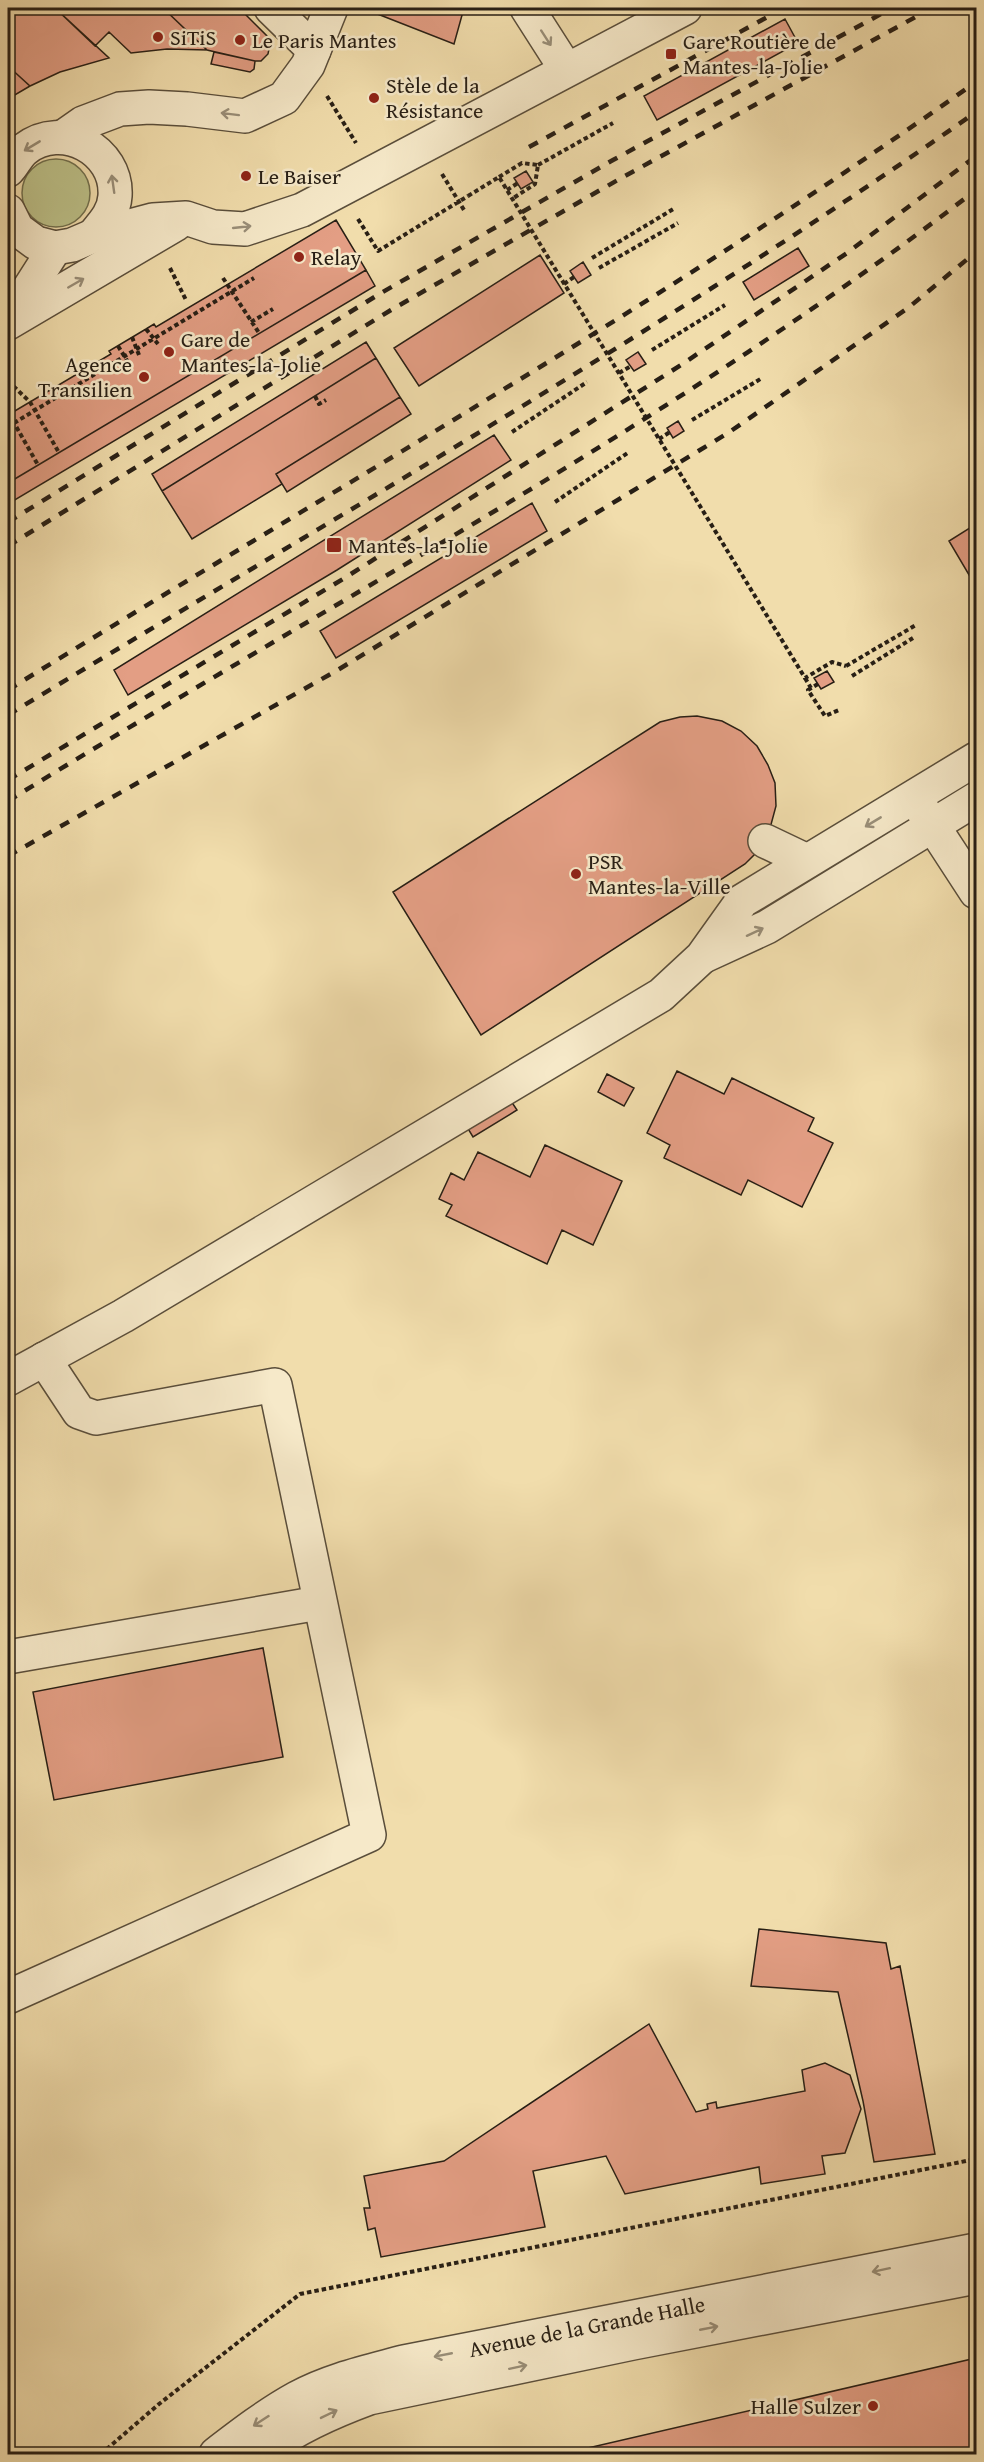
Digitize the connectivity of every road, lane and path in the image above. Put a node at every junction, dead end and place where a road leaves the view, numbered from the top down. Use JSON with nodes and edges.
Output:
{"nodes":[{"id":1,"x":271,"y":8,"type":"edge"},
{"id":2,"x":331,"y":8,"type":"edge"},
{"id":3,"x":527,"y":8,"type":"edge"},
{"id":4,"x":685,"y":8,"type":"edge"},
{"id":5,"x":311,"y":57,"type":"junction"},
{"id":6,"x":566,"y":69,"type":"junction"},
{"id":7,"x":613,"y":123,"type":"dead end"},
{"id":8,"x":63,"y":137,"type":"junction"},
{"id":9,"x":352,"y":150,"type":"dead end"},
{"id":10,"x":538,"y":165,"type":"junction"},
{"id":11,"x":8,"y":172,"type":"edge"},
{"id":12,"x":499,"y":177,"type":"junction"},
{"id":13,"x":447,"y":182,"type":"dead end"},
{"id":14,"x":518,"y":183,"type":"dead end"},
{"id":15,"x":507,"y":190,"type":"junction"},
{"id":16,"x":512,"y":199,"type":"junction"},
{"id":17,"x":675,"y":208,"type":"dead end"},
{"id":18,"x":464,"y":210,"type":"dead end"},
{"id":19,"x":8,"y":211,"type":"edge"},
{"id":20,"x":186,"y":218,"type":"junction"},
{"id":21,"x":678,"y":223,"type":"dead end"},
{"id":22,"x":365,"y":232,"type":"dead end"},
{"id":23,"x":93,"y":236,"type":"junction"},
{"id":24,"x":55,"y":248,"type":"junction"},
{"id":25,"x":592,"y":258,"type":"dead end"},
{"id":26,"x":167,"y":261,"type":"dead end"},
{"id":27,"x":599,"y":268,"type":"dead end"},
{"id":28,"x":574,"y":277,"type":"dead end"},
{"id":29,"x":223,"y":278,"type":"dead end"},
{"id":30,"x":254,"y":278,"type":"dead end"},
{"id":31,"x":564,"y":284,"type":"junction"},
{"id":32,"x":231,"y":291,"type":"junction"},
{"id":33,"x":186,"y":300,"type":"dead end"},
{"id":34,"x":725,"y":305,"type":"dead end"},
{"id":35,"x":273,"y":309,"type":"dead end"},
{"id":36,"x":251,"y":322,"type":"junction"},
{"id":37,"x":8,"y":323,"type":"edge"},
{"id":38,"x":146,"y":329,"type":"dead end"},
{"id":39,"x":259,"y":333,"type":"dead end"},
{"id":40,"x":132,"y":337,"type":"dead end"},
{"id":41,"x":153,"y":338,"type":"junction"},
{"id":42,"x":158,"y":344,"type":"dead end"},
{"id":43,"x":118,"y":346,"type":"dead end"},
{"id":44,"x":136,"y":349,"type":"junction"},
{"id":45,"x":652,"y":350,"type":"dead end"},
{"id":46,"x":139,"y":355,"type":"dead end"},
{"id":47,"x":124,"y":356,"type":"junction"},
{"id":48,"x":128,"y":362,"type":"dead end"},
{"id":49,"x":631,"y":366,"type":"dead end"},
{"id":50,"x":619,"y":373,"type":"junction"},
{"id":51,"x":762,"y":378,"type":"dead end"},
{"id":52,"x":8,"y":381,"type":"edge"},
{"id":53,"x":587,"y":382,"type":"dead end"},
{"id":54,"x":315,"y":396,"type":"dead end"},
{"id":55,"x":326,"y":400,"type":"dead end"},
{"id":56,"x":9,"y":414,"type":"dead end"},
{"id":57,"x":692,"y":420,"type":"dead end"},
{"id":58,"x":14,"y":423,"type":"junction"},
{"id":59,"x":512,"y":432,"type":"dead end"},
{"id":60,"x":670,"y":432,"type":"dead end"},
{"id":61,"x":659,"y":439,"type":"junction"},
{"id":62,"x":58,"y":451,"type":"dead end"},
{"id":63,"x":629,"y":452,"type":"dead end"},
{"id":64,"x":38,"y":465,"type":"dead end"},
{"id":65,"x":555,"y":502,"type":"dead end"},
{"id":66,"x":916,"y":625,"type":"dead end"},
{"id":67,"x":913,"y":638,"type":"dead end"},
{"id":68,"x":852,"y":676,"type":"dead end"},
{"id":69,"x":805,"y":678,"type":"junction"},
{"id":70,"x":839,"y":710,"type":"dead end"},
{"id":71,"x":976,"y":759,"type":"edge"},
{"id":72,"x":913,"y":797,"type":"junction"},
{"id":73,"x":976,"y":799,"type":"edge"},
{"id":74,"x":933,"y":825,"type":"junction"},
{"id":75,"x":765,"y":841,"type":"dead end"},
{"id":76,"x":807,"y":861,"type":"junction"},
{"id":77,"x":976,"y":892,"type":"edge"},
{"id":78,"x":702,"y":957,"type":"junction"},
{"id":79,"x":44,"y":1359,"type":"junction"},
{"id":80,"x":8,"y":1379,"type":"edge"},
{"id":81,"x":319,"y":1603,"type":"junction"},
{"id":82,"x":8,"y":1657,"type":"edge"},
{"id":83,"x":8,"y":1997,"type":"edge"},
{"id":84,"x":976,"y":2159,"type":"edge"},
{"id":85,"x":976,"y":2250,"type":"edge"},
{"id":86,"x":976,"y":2277,"type":"edge"},
{"id":87,"x":101,"y":2454,"type":"edge"},
{"id":88,"x":216,"y":2454,"type":"edge"},
{"id":89,"x":261,"y":2454,"type":"edge"}],
"edges":[{"from":1,"to":5,"type":"street"},
{"from":2,"to":5,"type":"street"},
{"from":3,"to":6,"type":"street","one_way":true},
{"from":4,"to":6,"type":"street"},
{"from":5,"to":8,"type":"street","one_way":true},
{"from":5,"to":9,"type":"path"},
{"from":20,"to":6,"type":"street","one_way":true},
{"from":7,"to":10,"type":"path"},
{"from":8,"to":11,"type":"street","one_way":true},
{"from":23,"to":8,"type":"street","one_way":true},
{"from":10,"to":12,"type":"path"},
{"from":10,"to":16,"type":"path"},
{"from":12,"to":15,"type":"path","bridge":true},
{"from":12,"to":22,"type":"path","bridge":true},
{"from":13,"to":18,"type":"path"},
{"from":14,"to":15,"type":"path"},
{"from":15,"to":16,"type":"path","bridge":true},
{"from":16,"to":31,"type":"path","bridge":true},
{"from":17,"to":25,"type":"path"},
{"from":19,"to":24,"type":"street"},
{"from":20,"to":23,"type":"street"},
{"from":37,"to":20,"type":"street","one_way":true},
{"from":21,"to":27,"type":"path"},
{"from":23,"to":24,"type":"street"},
{"from":24,"to":37,"type":"street"},
{"from":26,"to":33,"type":"path"},
{"from":28,"to":31,"type":"path"},
{"from":29,"to":32,"type":"path"},
{"from":30,"to":32,"type":"path"},
{"from":31,"to":50,"type":"path","bridge":true},
{"from":32,"to":36,"type":"path"},
{"from":32,"to":41,"type":"path"},
{"from":34,"to":45,"type":"path"},
{"from":35,"to":36,"type":"path"},
{"from":36,"to":39,"type":"path"},
{"from":38,"to":41,"type":"path"},
{"from":40,"to":44,"type":"path"},
{"from":41,"to":42,"type":"path"},
{"from":41,"to":44,"type":"path"},
{"from":43,"to":47,"type":"path"},
{"from":44,"to":46,"type":"path"},
{"from":44,"to":47,"type":"path"},
{"from":47,"to":48,"type":"path"},
{"from":47,"to":58,"type":"path"},
{"from":49,"to":50,"type":"path"},
{"from":50,"to":61,"type":"path","bridge":true},
{"from":51,"to":57,"type":"path"},
{"from":52,"to":62,"type":"path"},
{"from":53,"to":59,"type":"path"},
{"from":54,"to":55,"type":"path"},
{"from":56,"to":58,"type":"path"},
{"from":58,"to":64,"type":"path"},
{"from":60,"to":61,"type":"path"},
{"from":61,"to":69,"type":"path","bridge":true},
{"from":63,"to":65,"type":"path"},
{"from":66,"to":69,"type":"path","bridge":true},
{"from":67,"to":68,"type":"path"},
{"from":69,"to":70,"type":"path"},
{"from":71,"to":72,"type":"street"},
{"from":72,"to":74,"type":"street"},
{"from":72,"to":76,"type":"street","one_way":true},
{"from":73,"to":74,"type":"street"},
{"from":74,"to":77,"type":"street"},
{"from":78,"to":74,"type":"street","one_way":true},
{"from":75,"to":76,"type":"street"},
{"from":76,"to":78,"type":"street"},
{"from":78,"to":79,"type":"street"},
{"from":79,"to":80,"type":"street"},
{"from":79,"to":81,"type":"street"},
{"from":81,"to":82,"type":"street"},
{"from":81,"to":83,"type":"street"},
{"from":84,"to":87,"type":"path"},
{"from":85,"to":88,"type":"street","name":"Avenue de la Grande Halle","one_way":true},
{"from":89,"to":86,"type":"street","name":"Avenue de la Grande Halle","one_way":true}]}
